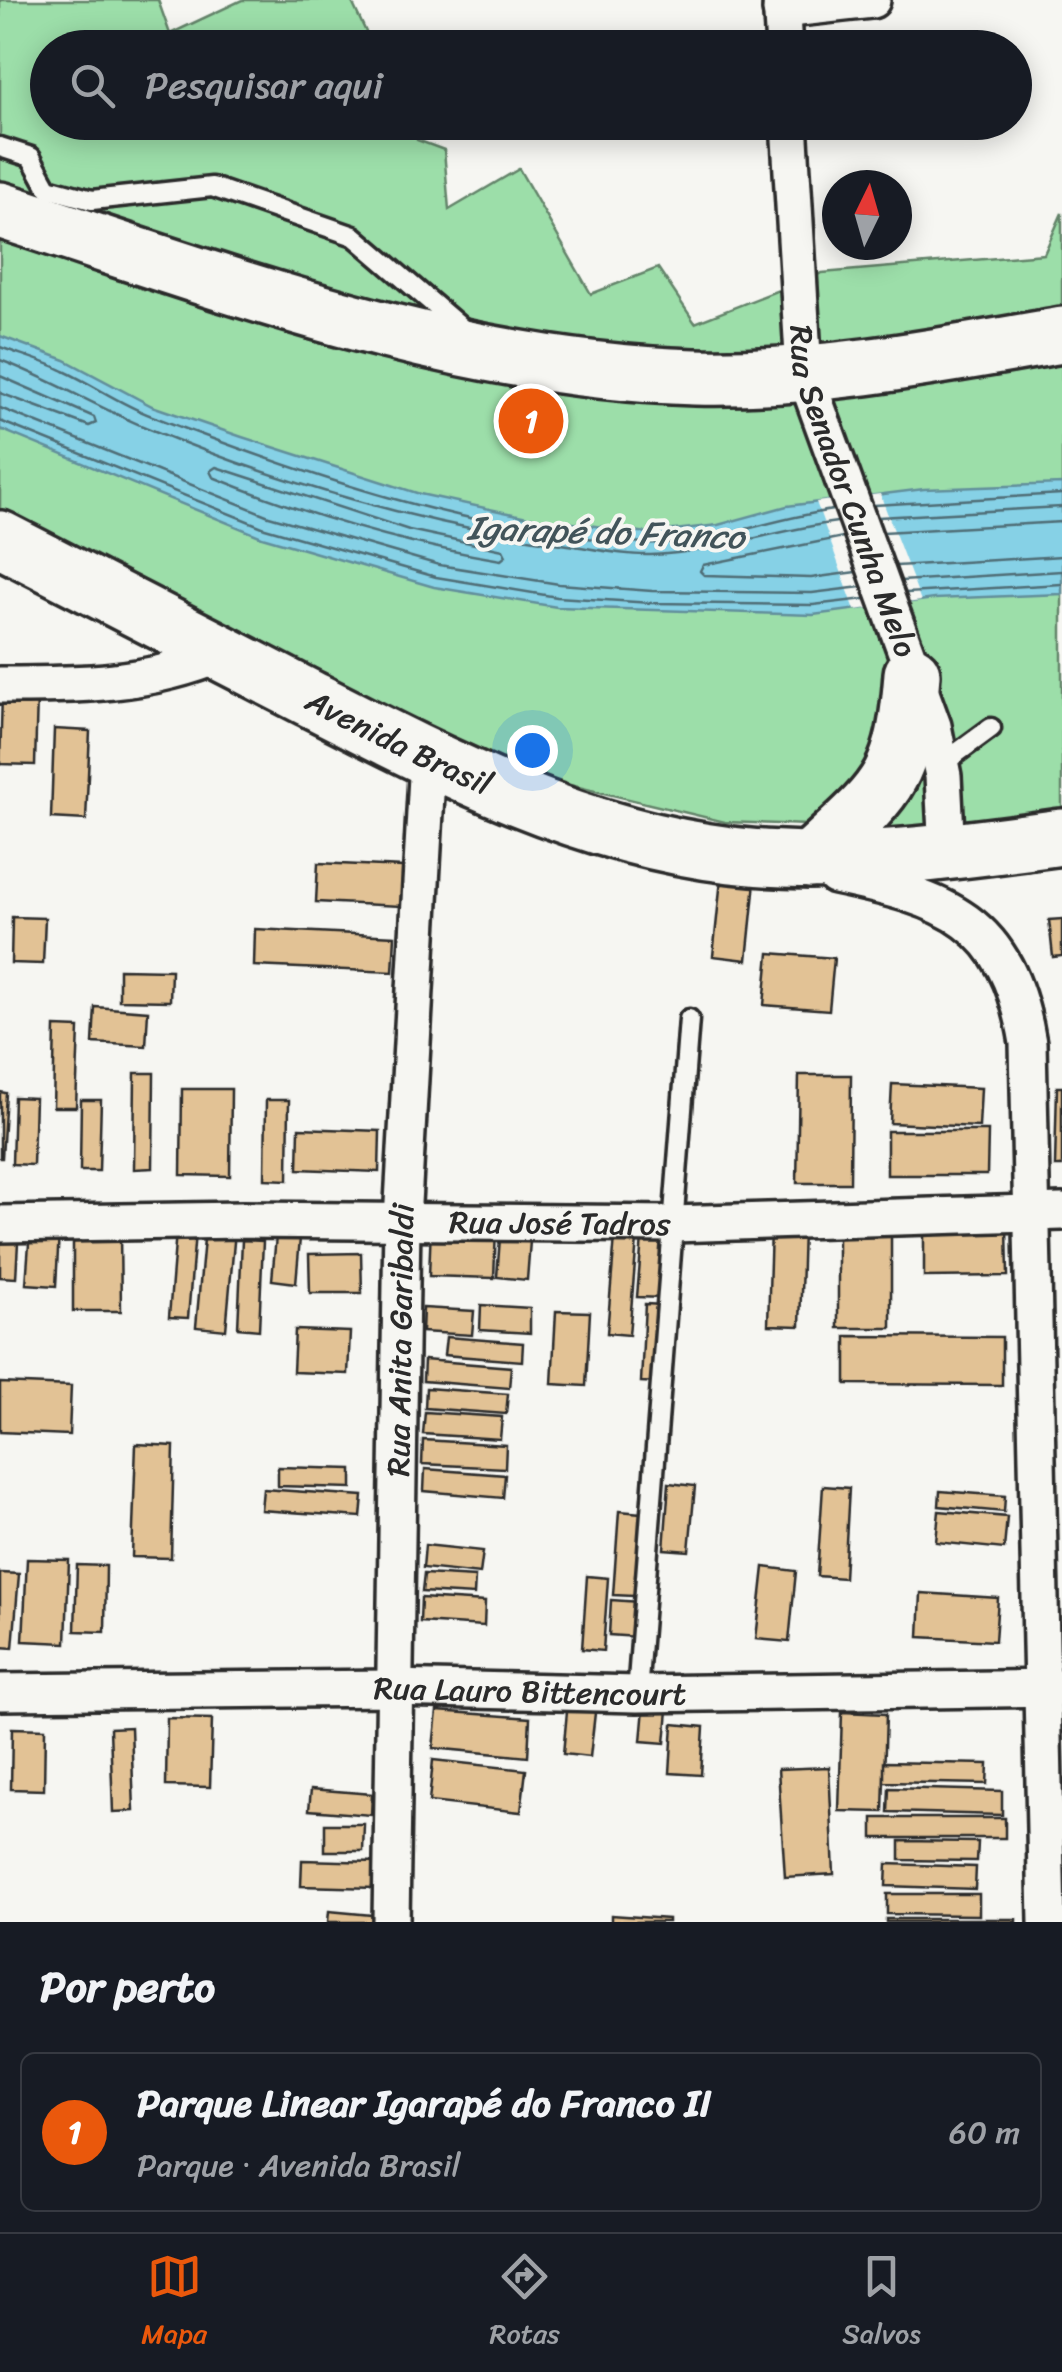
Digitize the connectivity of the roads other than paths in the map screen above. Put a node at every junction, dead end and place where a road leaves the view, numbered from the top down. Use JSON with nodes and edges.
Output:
{"nodes":[{"id":1,"x":872,"y":0,"type":"edge"},
{"id":2,"x":781,"y":5,"type":"edge"},
{"id":3,"x":783,"y":30,"type":"edge"},
{"id":4,"x":791,"y":140,"type":"edge"},
{"id":5,"x":0,"y":147,"type":"edge"},
{"id":6,"x":0,"y":210,"type":"edge"},
{"id":7,"x":1062,"y":334,"type":"edge"},
{"id":8,"x":492,"y":354,"type":"junction"},
{"id":9,"x":804,"y":372,"type":"junction"},
{"id":10,"x":0,"y":540,"type":"edge"},
{"id":11,"x":222,"y":654,"type":"junction"},
{"id":12,"x":908,"y":664,"type":"junction"},
{"id":13,"x":0,"y":685,"type":"edge"},
{"id":14,"x":991,"y":728,"type":"dead end"},
{"id":15,"x":428,"y":758,"type":"junction"},
{"id":16,"x":942,"y":764,"type":"junction"},
{"id":17,"x":1062,"y":838,"type":"edge"},
{"id":18,"x":947,"y":852,"type":"junction"},
{"id":19,"x":732,"y":855,"type":"junction"},
{"id":20,"x":810,"y":860,"type":"junction"},
{"id":21,"x":688,"y":1018,"type":"dead end"},
{"id":22,"x":1046,"y":1212,"type":"edge"},
{"id":23,"x":402,"y":1221,"type":"junction"},
{"id":24,"x":0,"y":1224,"type":"edge"},
{"id":25,"x":673,"y":1224,"type":"junction"},
{"id":26,"x":393,"y":1688,"type":"junction"},
{"id":27,"x":1052,"y":1688,"type":"edge"},
{"id":28,"x":0,"y":1692,"type":"edge"},
{"id":29,"x":637,"y":1694,"type":"junction"},
{"id":30,"x":391,"y":1922,"type":"edge"},
{"id":31,"x":1047,"y":1922,"type":"edge"}],
"edges":[{"from":1,"to":2,"type":"street"},
{"from":2,"to":3,"type":"street"},
{"from":4,"to":9,"type":"street","name":"Rua Senador Cunha Melo"},
{"from":5,"to":8,"type":"lane"},
{"from":6,"to":8,"type":"highway"},
{"from":7,"to":9,"type":"highway"},
{"from":8,"to":9,"type":"highway"},
{"from":9,"to":12,"type":"street","name":"Rua Senador Cunha Melo"},
{"from":10,"to":11,"type":"highway","name":"Avenida Brasil"},
{"from":11,"to":13,"type":"street"},
{"from":11,"to":15,"type":"highway","name":"Avenida Brasil"},
{"from":12,"to":16,"type":"street","name":"Rua Senador Cunha Melo"},
{"from":12,"to":20,"type":"highway"},
{"from":14,"to":16,"type":"lane"},
{"from":15,"to":19,"type":"highway","name":"Avenida Brasil"},
{"from":15,"to":23,"type":"street","name":"Rua Anita Garibaldi"},
{"from":16,"to":18,"type":"street","name":"Rua Senador Cunha Melo"},
{"from":17,"to":18,"type":"highway","name":"Avenida Brasil"},
{"from":18,"to":20,"type":"highway","name":"Avenida Brasil"},
{"from":19,"to":20,"type":"highway","name":"Avenida Brasil"},
{"from":19,"to":22,"type":"street"},
{"from":21,"to":25,"type":"lane"},
{"from":22,"to":25,"type":"street","name":"Rua José Tadros"},
{"from":22,"to":27,"type":"street"},
{"from":23,"to":24,"type":"street","name":"Rua José Tadros"},
{"from":23,"to":25,"type":"street","name":"Rua José Tadros"},
{"from":23,"to":26,"type":"street","name":"Rua Anita Garibaldi"},
{"from":25,"to":29,"type":"lane"},
{"from":26,"to":28,"type":"street","name":"Rua Lauro Bittencourt"},
{"from":26,"to":29,"type":"street","name":"Rua Lauro Bittencourt"},
{"from":26,"to":30,"type":"street","name":"Rua Anita Garibaldi"},
{"from":27,"to":29,"type":"street","name":"Rua Lauro Bittencourt"},
{"from":27,"to":31,"type":"street"}]}
